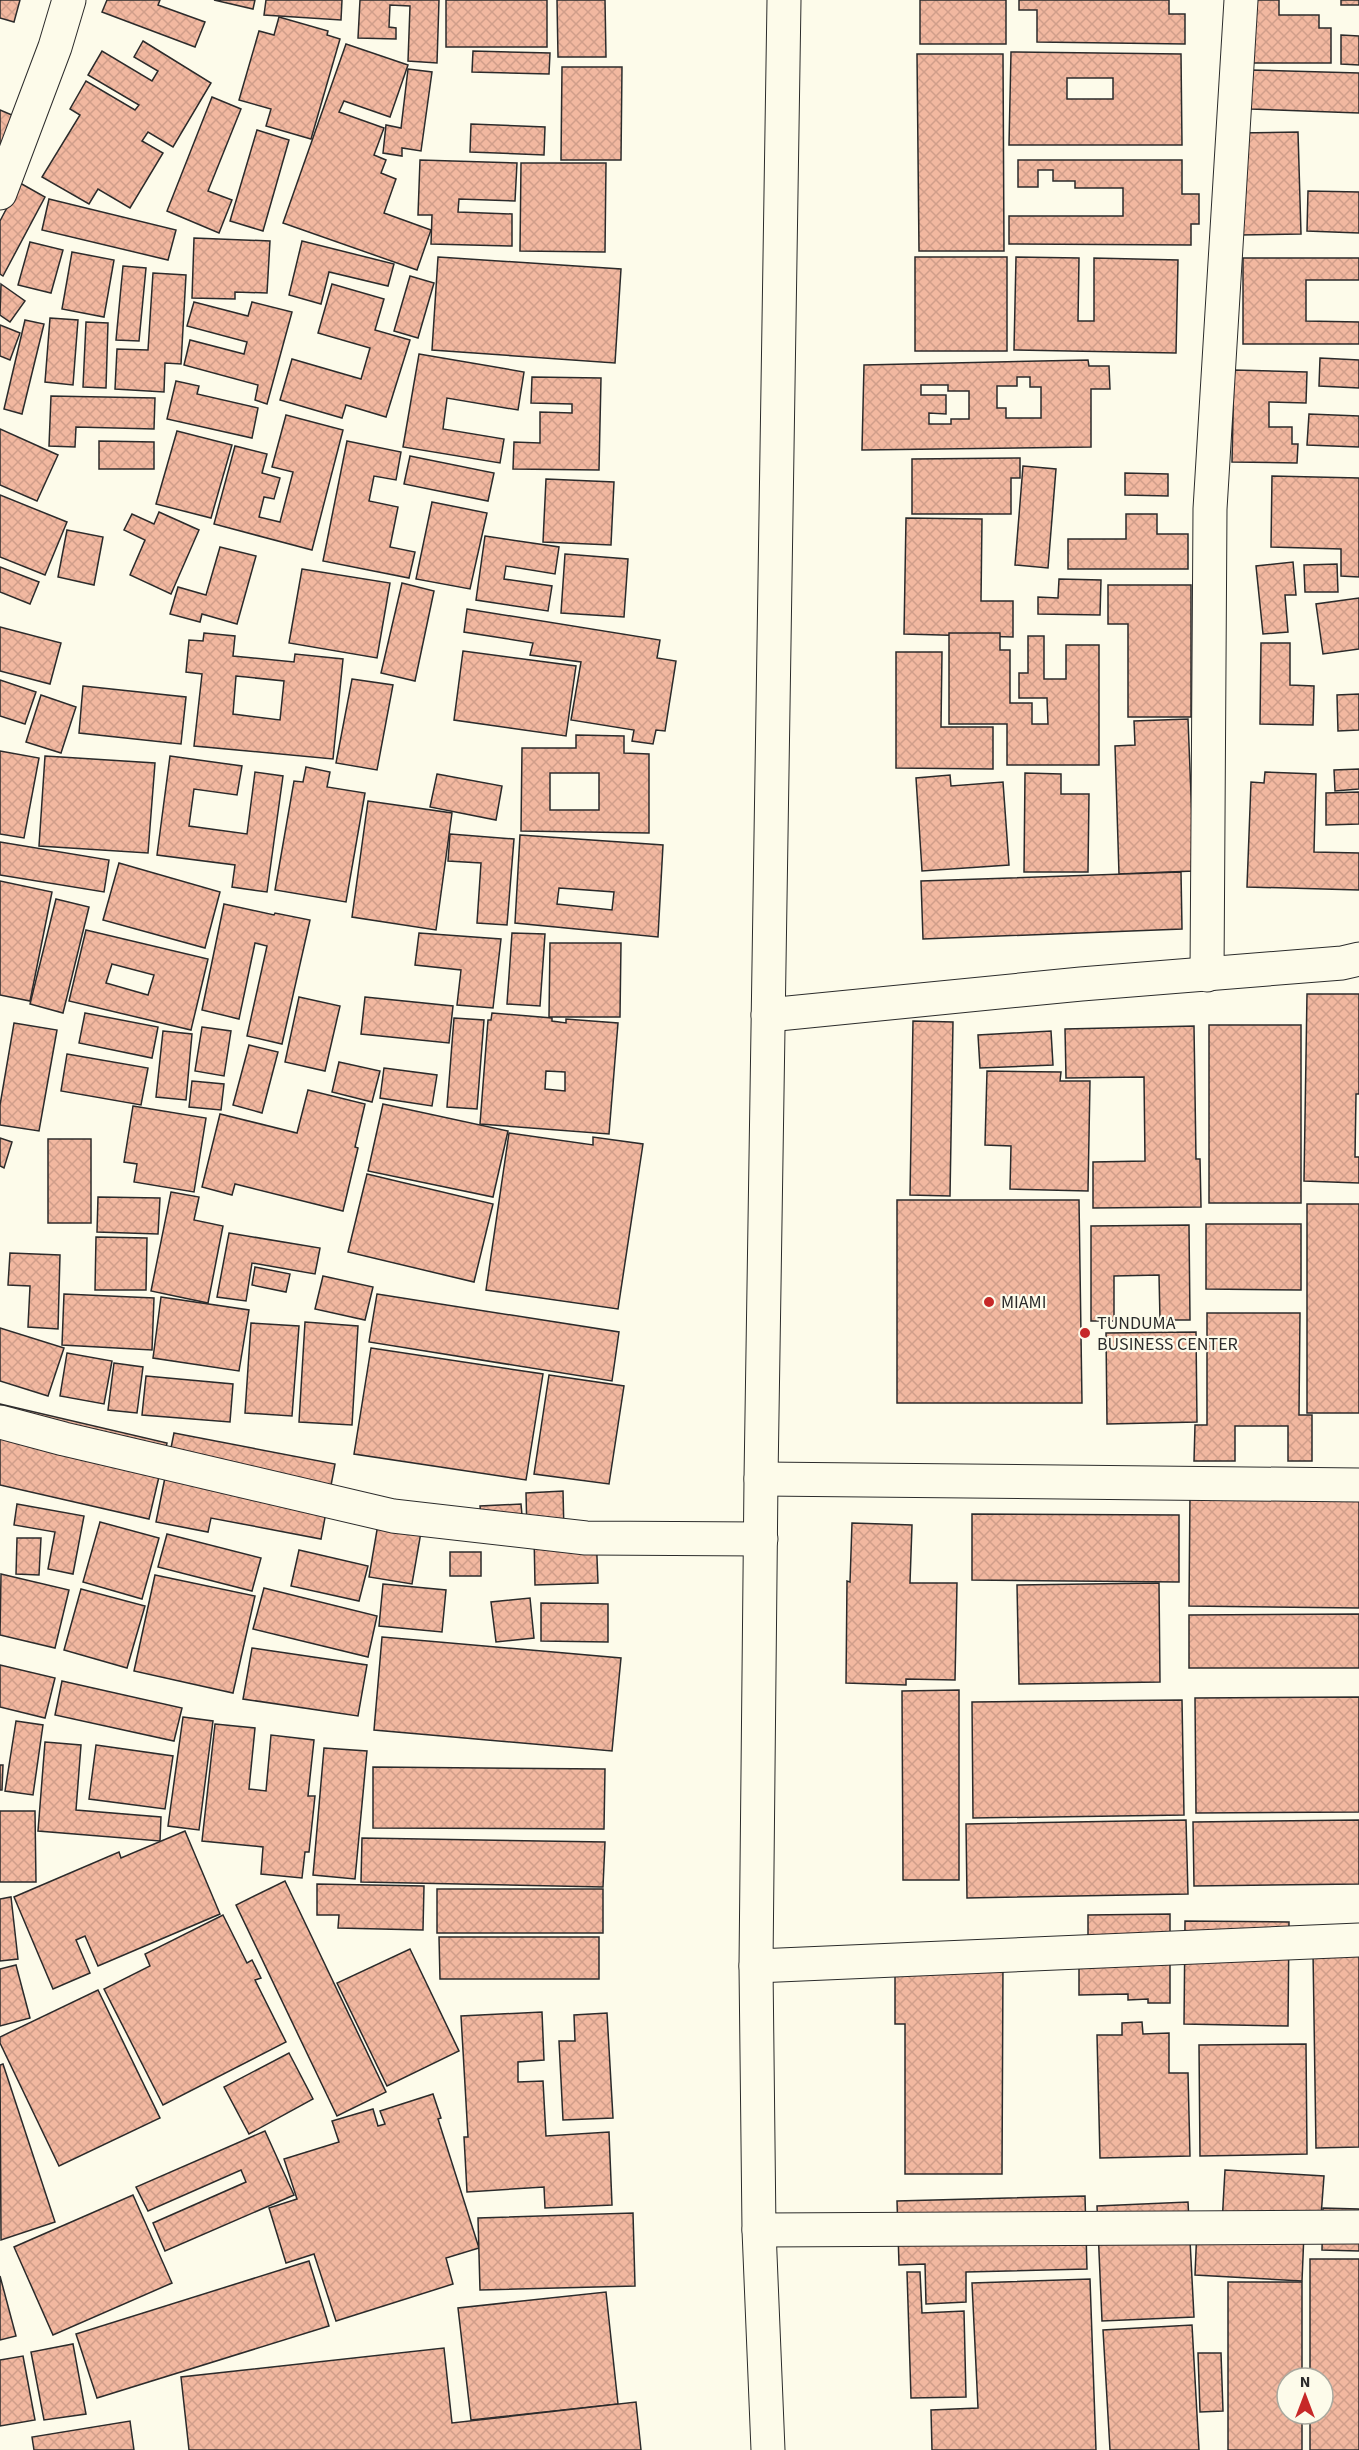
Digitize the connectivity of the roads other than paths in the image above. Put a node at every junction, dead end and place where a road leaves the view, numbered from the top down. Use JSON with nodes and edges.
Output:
{"nodes":[{"id":1,"x":69,"y":0,"type":"edge"},
{"id":2,"x":784,"y":0,"type":"edge"},
{"id":3,"x":1241,"y":0,"type":"edge"},
{"id":4,"x":0,"y":193,"type":"edge"},
{"id":5,"x":1359,"y":959,"type":"edge"},
{"id":6,"x":1207,"y":975,"type":"junction"},
{"id":7,"x":768,"y":1015,"type":"junction"},
{"id":8,"x":0,"y":1422,"type":"edge"},
{"id":9,"x":761,"y":1479,"type":"junction"},
{"id":10,"x":1359,"y":1485,"type":"edge"},
{"id":11,"x":761,"y":1539,"type":"junction"},
{"id":12,"x":1359,"y":1940,"type":"edge"},
{"id":13,"x":756,"y":1966,"type":"junction"},
{"id":14,"x":1359,"y":2228,"type":"edge"},
{"id":15,"x":759,"y":2230,"type":"junction"},
{"id":16,"x":768,"y":2450,"type":"edge"}],
"edges":[{"from":1,"to":4,"type":"main road"},
{"from":2,"to":7,"type":"main road"},
{"from":3,"to":6,"type":"main road"},
{"from":5,"to":6,"type":"main road"},
{"from":6,"to":7,"type":"main road"},
{"from":7,"to":9,"type":"main road"},
{"from":8,"to":11,"type":"main road"},
{"from":9,"to":10,"type":"main road"},
{"from":9,"to":11,"type":"main road"},
{"from":11,"to":13,"type":"main road"},
{"from":12,"to":13,"type":"main road"},
{"from":13,"to":15,"type":"main road"},
{"from":14,"to":15,"type":"main road"},
{"from":15,"to":16,"type":"main road"}]}
